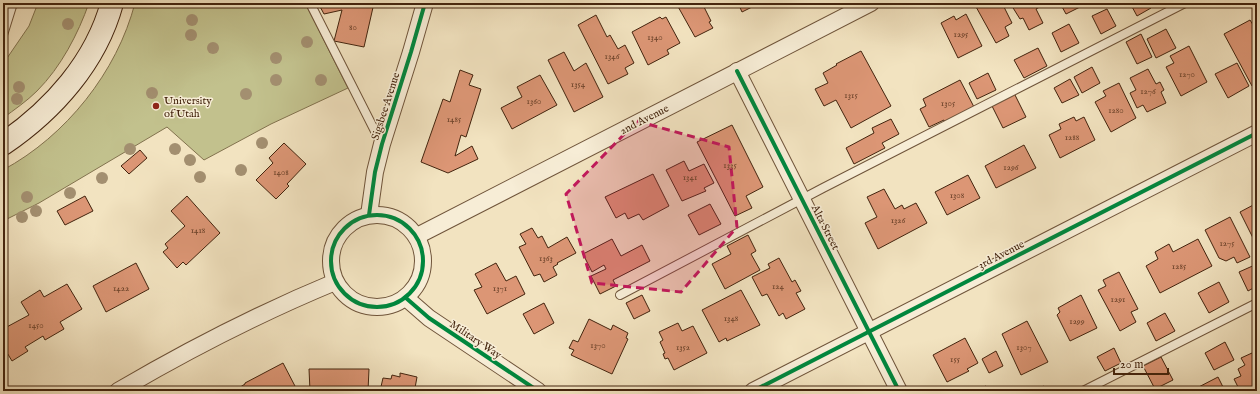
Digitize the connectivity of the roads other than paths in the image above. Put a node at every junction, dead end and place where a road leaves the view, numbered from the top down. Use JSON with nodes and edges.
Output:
{"nodes":[{"id":1,"x":13,"y":3,"type":"edge"},
{"id":2,"x":112,"y":3,"type":"edge"},
{"id":3,"x":310,"y":3,"type":"edge"},
{"id":4,"x":425,"y":3,"type":"edge"},
{"id":5,"x":871,"y":3,"type":"edge"},
{"id":6,"x":1185,"y":3,"type":"edge"},
{"id":7,"x":3,"y":34,"type":"edge"},
{"id":8,"x":737,"y":71,"type":"junction"},
{"id":9,"x":1257,"y":133,"type":"edge"},
{"id":10,"x":3,"y":144,"type":"edge"},
{"id":11,"x":382,"y":144,"type":"junction"},
{"id":12,"x":802,"y":199,"type":"junction"},
{"id":13,"x":369,"y":215,"type":"junction"},
{"id":14,"x":417,"y":236,"type":"junction"},
{"id":15,"x":335,"y":282,"type":"junction"},
{"id":16,"x":620,"y":295,"type":"dead end"},
{"id":17,"x":406,"y":298,"type":"junction"},
{"id":18,"x":1257,"y":303,"type":"edge"},
{"id":19,"x":869,"y":332,"type":"junction"},
{"id":20,"x":118,"y":391,"type":"edge"},
{"id":21,"x":538,"y":391,"type":"edge"},
{"id":22,"x":753,"y":391,"type":"edge"},
{"id":23,"x":899,"y":391,"type":"edge"},
{"id":24,"x":1083,"y":391,"type":"edge"}],
"edges":[{"from":1,"to":7,"type":"lane"},
{"from":2,"to":10,"type":"main road"},
{"from":3,"to":11,"type":"lane"},
{"from":4,"to":11,"type":"street","name":"Sigsbee Avenue"},
{"from":5,"to":8,"type":"street","name":"2nd Avenue"},
{"from":6,"to":12,"type":"lane"},
{"from":8,"to":12,"type":"street","name":"Alta Street"},
{"from":8,"to":14,"type":"street","name":"2nd Avenue"},
{"from":9,"to":19,"type":"street","name":"3rd Avenue"},
{"from":11,"to":13,"type":"street","name":"Sigsbee Avenue"},
{"from":12,"to":16,"type":"lane"},
{"from":12,"to":19,"type":"street","name":"Alta Street"},
{"from":13,"to":14,"type":"street"},
{"from":13,"to":15,"type":"street"},
{"from":14,"to":17,"type":"street"},
{"from":15,"to":17,"type":"street"},
{"from":15,"to":20,"type":"street"},
{"from":17,"to":21,"type":"street","name":"Military Way"},
{"from":18,"to":24,"type":"lane"},
{"from":19,"to":22,"type":"street","name":"3rd Avenue"},
{"from":19,"to":23,"type":"street","name":"Alta Street"}]}
